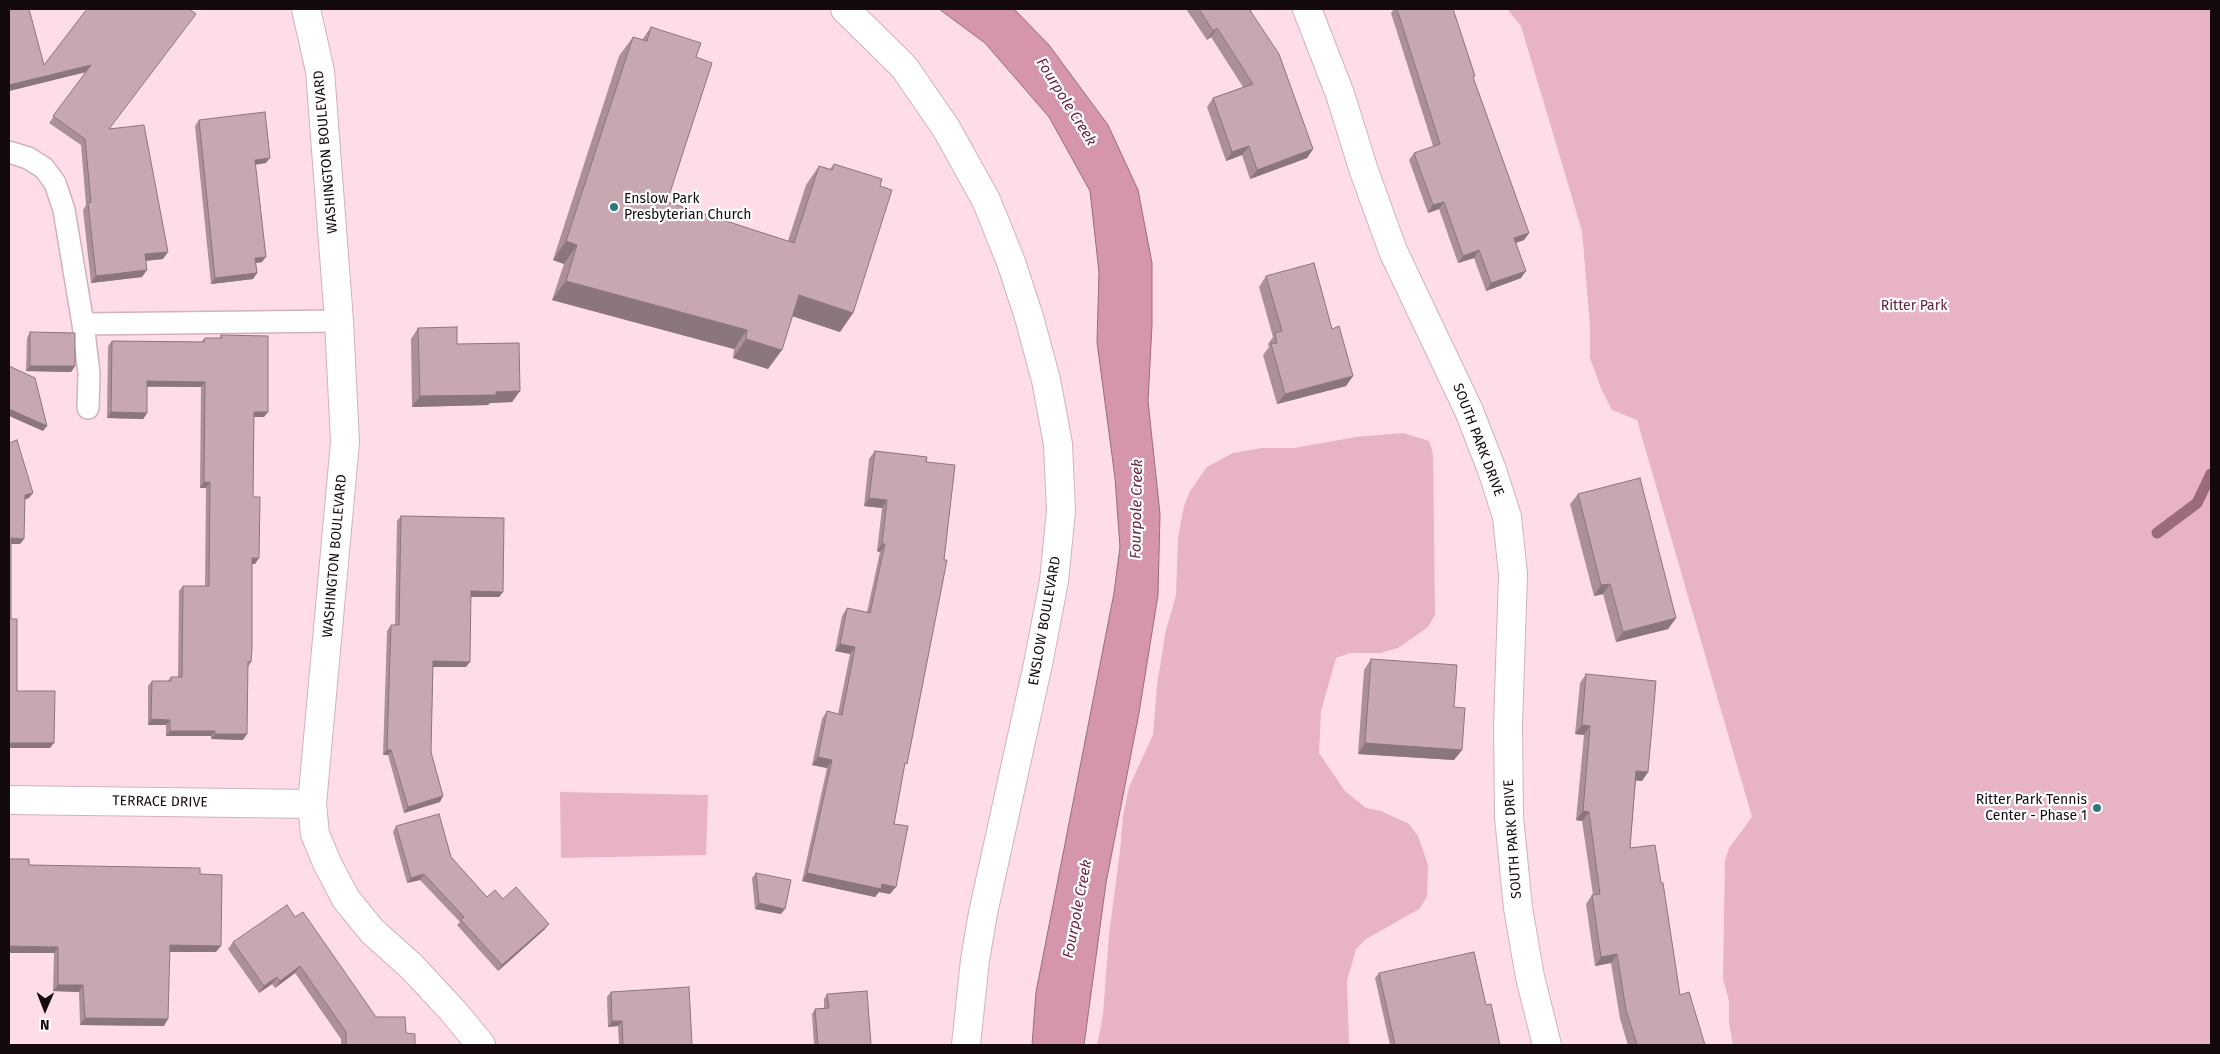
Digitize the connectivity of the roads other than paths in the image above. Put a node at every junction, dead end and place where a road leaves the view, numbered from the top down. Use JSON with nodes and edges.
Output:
{"nodes":[{"id":1,"x":306,"y":9,"type":"edge"},
{"id":2,"x":845,"y":9,"type":"edge"},
{"id":3,"x":1307,"y":9,"type":"edge"},
{"id":4,"x":9,"y":152,"type":"edge"},
{"id":5,"x":340,"y":321,"type":"junction"},
{"id":6,"x":83,"y":324,"type":"junction"},
{"id":7,"x":88,"y":408,"type":"dead end"},
{"id":8,"x":9,"y":800,"type":"edge"},
{"id":9,"x":312,"y":804,"type":"junction"},
{"id":10,"x":481,"y":1045,"type":"edge"},
{"id":11,"x":966,"y":1045,"type":"edge"},
{"id":12,"x":1547,"y":1045,"type":"edge"}],
"edges":[{"from":1,"to":5,"type":"street","name":"WASHINGTON BOULEVARD"},
{"from":2,"to":11,"type":"street","name":"ENSLOW BOULEVARD"},
{"from":3,"to":12,"type":"street","name":"SOUTH PARK DRIVE"},
{"from":4,"to":6,"type":"lane"},
{"from":5,"to":6,"type":"lane"},
{"from":5,"to":9,"type":"street","name":"WASHINGTON BOULEVARD"},
{"from":6,"to":7,"type":"lane"},
{"from":8,"to":9,"type":"street","name":"TERRACE DRIVE"},
{"from":9,"to":10,"type":"street","name":"WASHINGTON BOULEVARD"}]}
